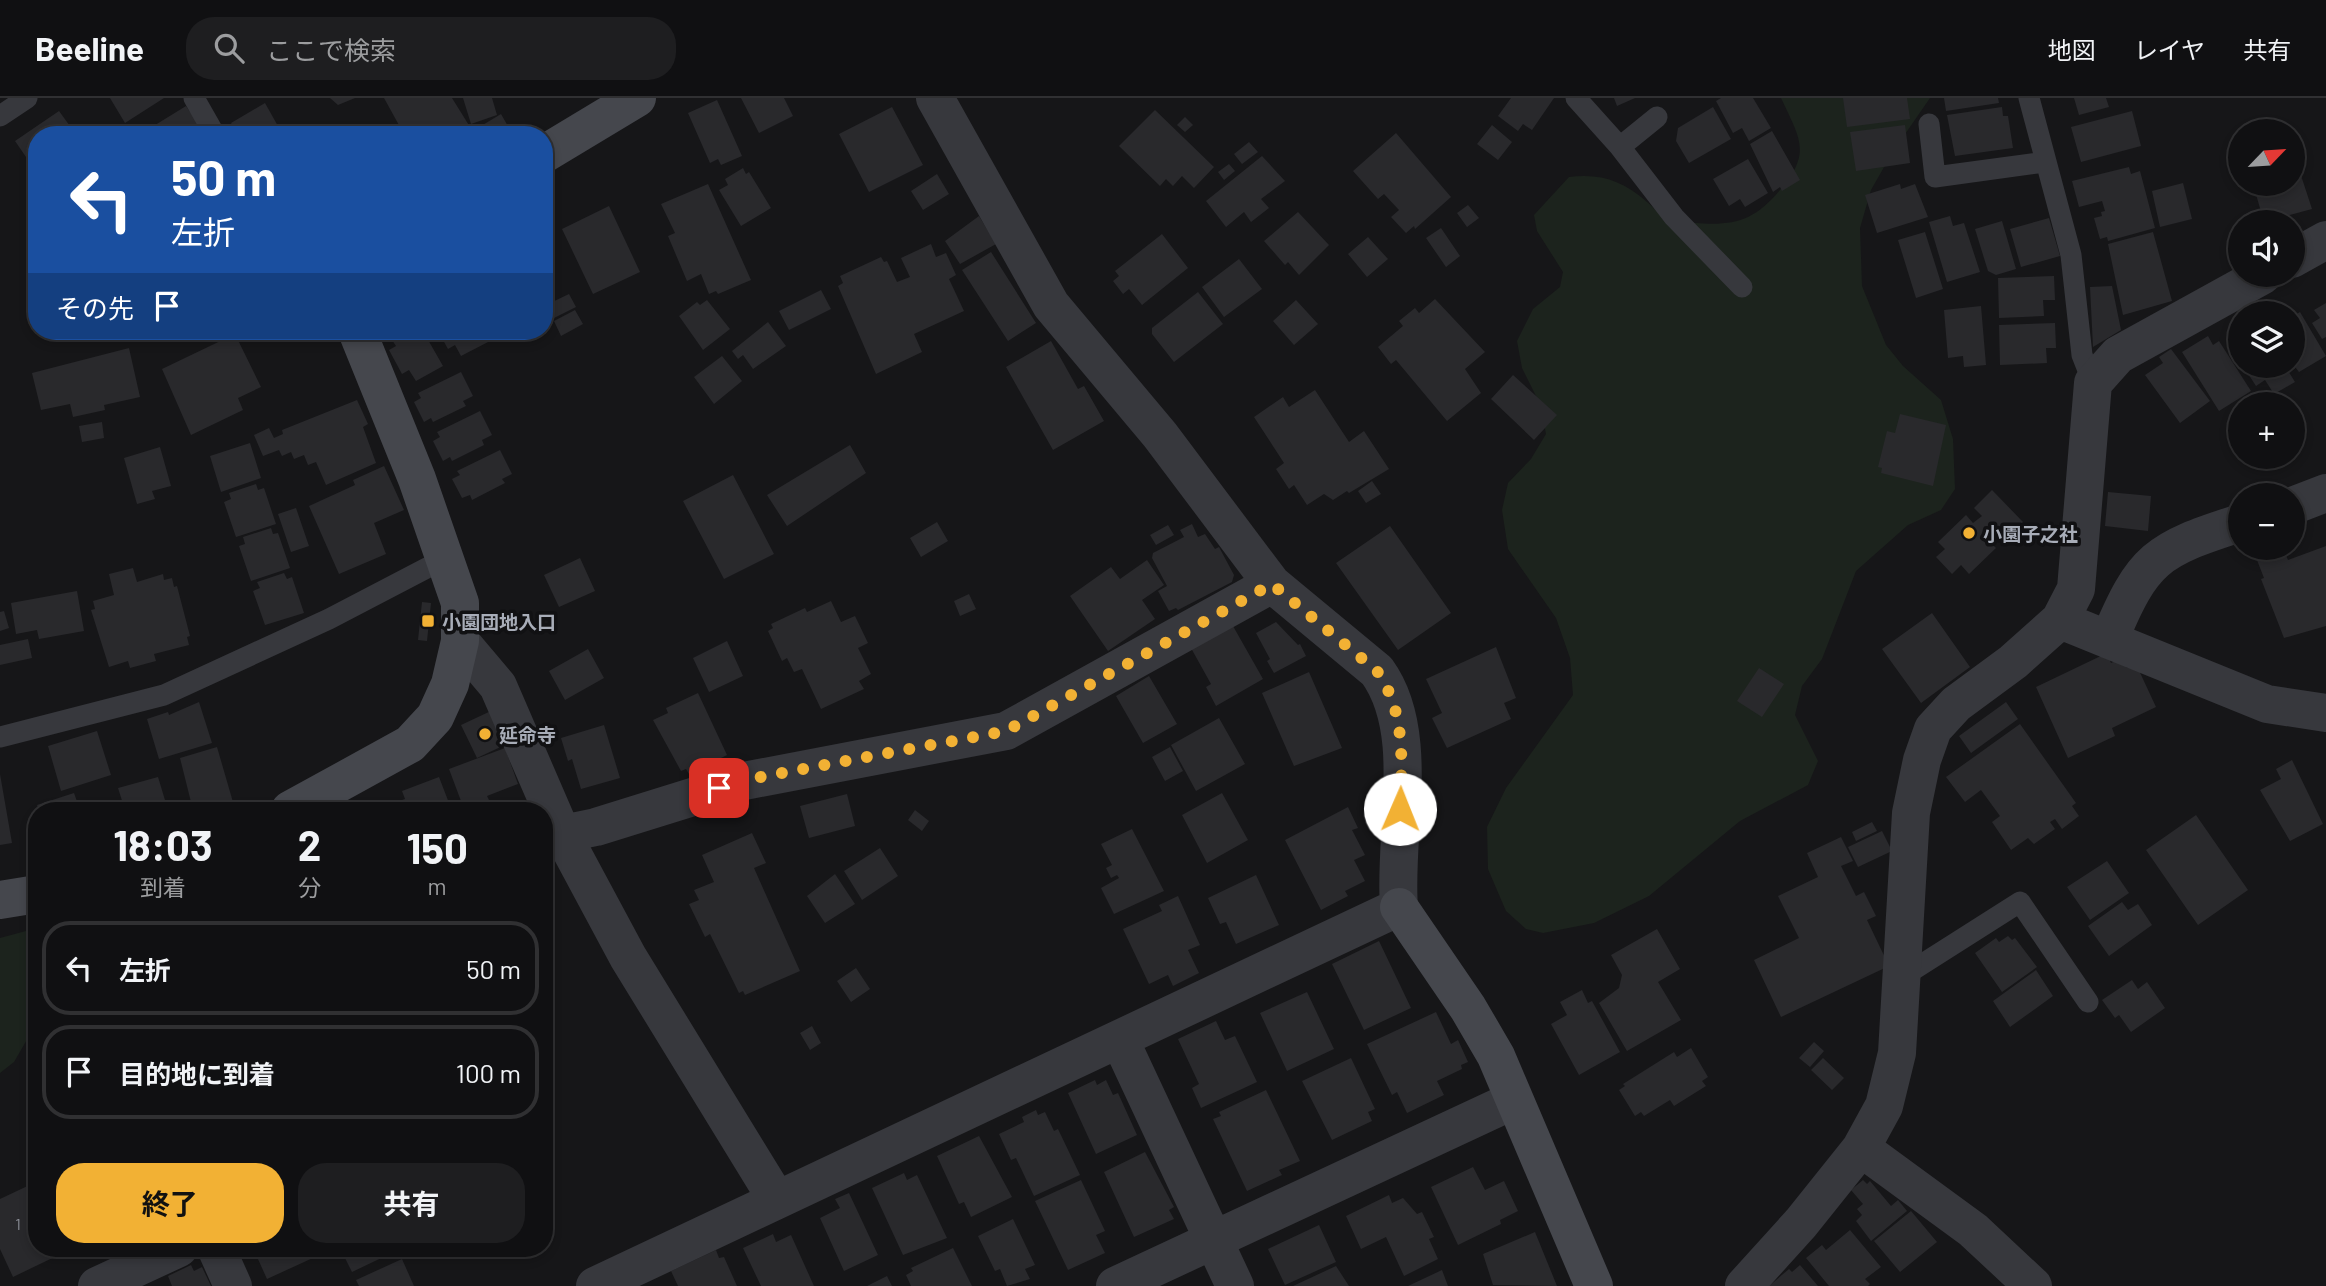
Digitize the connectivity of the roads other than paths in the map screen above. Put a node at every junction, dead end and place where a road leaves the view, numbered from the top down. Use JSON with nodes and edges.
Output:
{"nodes":[{"id":1,"x":27,"y":98,"type":"edge"},
{"id":2,"x":194,"y":98,"type":"edge"},
{"id":3,"x":637,"y":98,"type":"edge"},
{"id":4,"x":935,"y":98,"type":"edge"},
{"id":5,"x":1576,"y":98,"type":"edge"},
{"id":6,"x":2029,"y":98,"type":"edge"},
{"id":7,"x":0,"y":116,"type":"edge"},
{"id":8,"x":1657,"y":117,"type":"dead end"},
{"id":9,"x":1928,"y":124,"type":"dead end"},
{"id":10,"x":210,"y":126,"type":"edge"},
{"id":11,"x":1620,"y":146,"type":"junction"},
{"id":12,"x":553,"y":149,"type":"edge"},
{"id":13,"x":2045,"y":162,"type":"junction"},
{"id":14,"x":2326,"y":240,"type":"edge"},
{"id":15,"x":2305,"y":252,"type":"edge"},
{"id":16,"x":1742,"y":287,"type":"dead end"},
{"id":17,"x":2241,"y":287,"type":"edge"},
{"id":18,"x":362,"y":340,"type":"edge"},
{"id":19,"x":2093,"y":383,"type":"junction"},
{"id":20,"x":2326,"y":494,"type":"edge"},
{"id":21,"x":2305,"y":501,"type":"edge"},
{"id":22,"x":2228,"y":527,"type":"edge"},
{"id":23,"x":444,"y":559,"type":"junction"},
{"id":24,"x":1272,"y":584,"type":"junction"},
{"id":25,"x":2060,"y":620,"type":"junction"},
{"id":26,"x":2109,"y":640,"type":"junction"},
{"id":27,"x":460,"y":641,"type":"junction"},
{"id":28,"x":2326,"y":713,"type":"edge"},
{"id":29,"x":0,"y":737,"type":"edge"},
{"id":30,"x":305,"y":802,"type":"edge"},
{"id":31,"x":548,"y":802,"type":"edge"},
{"id":32,"x":553,"y":813,"type":"edge"},
{"id":33,"x":562,"y":834,"type":"junction"},
{"id":34,"x":28,"y":895,"type":"edge"},
{"id":35,"x":0,"y":900,"type":"edge"},
{"id":36,"x":1399,"y":908,"type":"junction"},
{"id":37,"x":1902,"y":977,"type":"junction"},
{"id":38,"x":2088,"y":1002,"type":"dead end"},
{"id":39,"x":1120,"y":1040,"type":"junction"},
{"id":40,"x":1514,"y":1100,"type":"junction"},
{"id":41,"x":1861,"y":1148,"type":"junction"},
{"id":42,"x":777,"y":1200,"type":"junction"},
{"id":43,"x":1214,"y":1240,"type":"junction"},
{"id":44,"x":160,"y":1257,"type":"edge"},
{"id":45,"x":220,"y":1257,"type":"edge"},
{"id":46,"x":637,"y":1277,"type":"edge"},
{"id":47,"x":97,"y":1286,"type":"edge"},
{"id":48,"x":233,"y":1286,"type":"edge"},
{"id":49,"x":595,"y":1286,"type":"edge"},
{"id":50,"x":1115,"y":1286,"type":"edge"},
{"id":51,"x":1235,"y":1286,"type":"edge"},
{"id":52,"x":1594,"y":1286,"type":"edge"},
{"id":53,"x":1744,"y":1286,"type":"edge"},
{"id":54,"x":2033,"y":1286,"type":"edge"}],
"edges":[{"from":1,"to":7,"type":"lane"},
{"from":2,"to":10,"type":"lane"},
{"from":3,"to":12,"type":"street"},
{"from":4,"to":24,"type":"street"},
{"from":5,"to":11,"type":"lane"},
{"from":6,"to":13,"type":"lane"},
{"from":8,"to":11,"type":"lane"},
{"from":9,"to":13,"type":"lane"},
{"from":11,"to":16,"type":"lane"},
{"from":13,"to":19,"type":"lane"},
{"from":14,"to":15,"type":"street"},
{"from":17,"to":19,"type":"street"},
{"from":18,"to":23,"type":"street"},
{"from":19,"to":25,"type":"street"},
{"from":20,"to":21,"type":"street"},
{"from":22,"to":26,"type":"street"},
{"from":23,"to":27,"type":"street"},
{"from":23,"to":29,"type":"lane"},
{"from":24,"to":33,"type":"street"},
{"from":24,"to":36,"type":"street"},
{"from":25,"to":26,"type":"street"},
{"from":25,"to":37,"type":"street"},
{"from":26,"to":28,"type":"street"},
{"from":27,"to":30,"type":"street"},
{"from":27,"to":31,"type":"street"},
{"from":32,"to":33,"type":"street"},
{"from":33,"to":42,"type":"street"},
{"from":34,"to":35,"type":"street"},
{"from":36,"to":39,"type":"street"},
{"from":36,"to":40,"type":"street"},
{"from":37,"to":38,"type":"lane"},
{"from":37,"to":41,"type":"street"},
{"from":39,"to":42,"type":"street"},
{"from":39,"to":43,"type":"street"},
{"from":40,"to":43,"type":"street"},
{"from":40,"to":52,"type":"street"},
{"from":41,"to":53,"type":"street"},
{"from":41,"to":54,"type":"street"},
{"from":42,"to":46,"type":"street"},
{"from":43,"to":50,"type":"street"},
{"from":43,"to":51,"type":"street"},
{"from":44,"to":47,"type":"street"},
{"from":45,"to":48,"type":"street"},
{"from":46,"to":49,"type":"street"}]}
